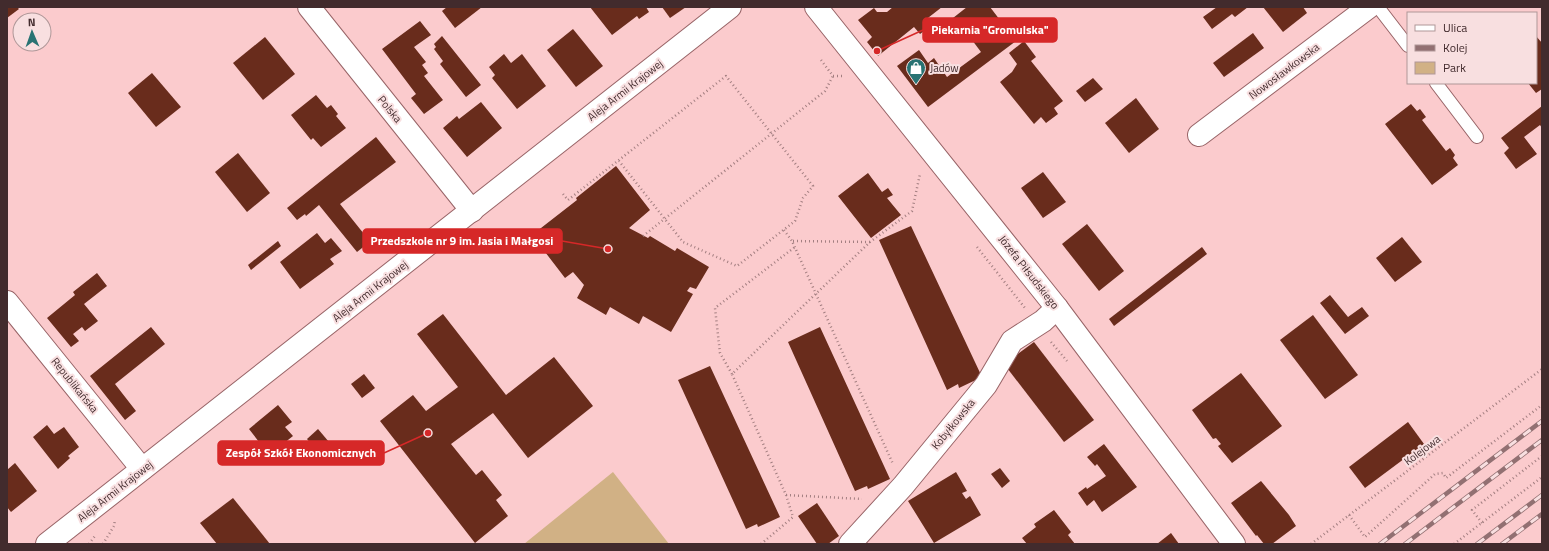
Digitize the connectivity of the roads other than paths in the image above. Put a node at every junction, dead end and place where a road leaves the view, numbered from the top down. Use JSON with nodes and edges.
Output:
{"nodes":[{"id":1,"x":309,"y":7,"type":"edge"},
{"id":2,"x":730,"y":7,"type":"edge"},
{"id":3,"x":816,"y":7,"type":"edge"},
{"id":4,"x":1369,"y":7,"type":"edge"},
{"id":5,"x":1378,"y":7,"type":"edge"},
{"id":6,"x":1407,"y":45,"type":"edge"},
{"id":7,"x":1437,"y":84,"type":"edge"},
{"id":8,"x":1199,"y":135,"type":"dead end"},
{"id":9,"x":1477,"y":137,"type":"dead end"},
{"id":10,"x":472,"y":211,"type":"junction"},
{"id":11,"x":7,"y":302,"type":"edge"},
{"id":12,"x":1057,"y":308,"type":"junction"},
{"id":13,"x":142,"y":469,"type":"junction"},
{"id":14,"x":47,"y":544,"type":"edge"},
{"id":15,"x":850,"y":544,"type":"edge"},
{"id":16,"x":1234,"y":544,"type":"edge"}],
"edges":[{"from":1,"to":10,"type":"street","name":"Polska"},
{"from":2,"to":10,"type":"street","name":"Aleja Armii Krajowej"},
{"from":3,"to":12,"type":"street","name":"Józefa Piłsudskiego"},
{"from":4,"to":8,"type":"street","name":"Nowosławkowska"},
{"from":5,"to":6,"type":"lane"},
{"from":7,"to":9,"type":"lane"},
{"from":10,"to":13,"type":"street","name":"Aleja Armii Krajowej"},
{"from":11,"to":13,"type":"street","name":"Republikańska"},
{"from":12,"to":15,"type":"street","name":"Kobyłkowska"},
{"from":12,"to":16,"type":"street","name":"Józefa Piłsudskiego"},
{"from":13,"to":14,"type":"street","name":"Aleja Armii Krajowej"}]}
